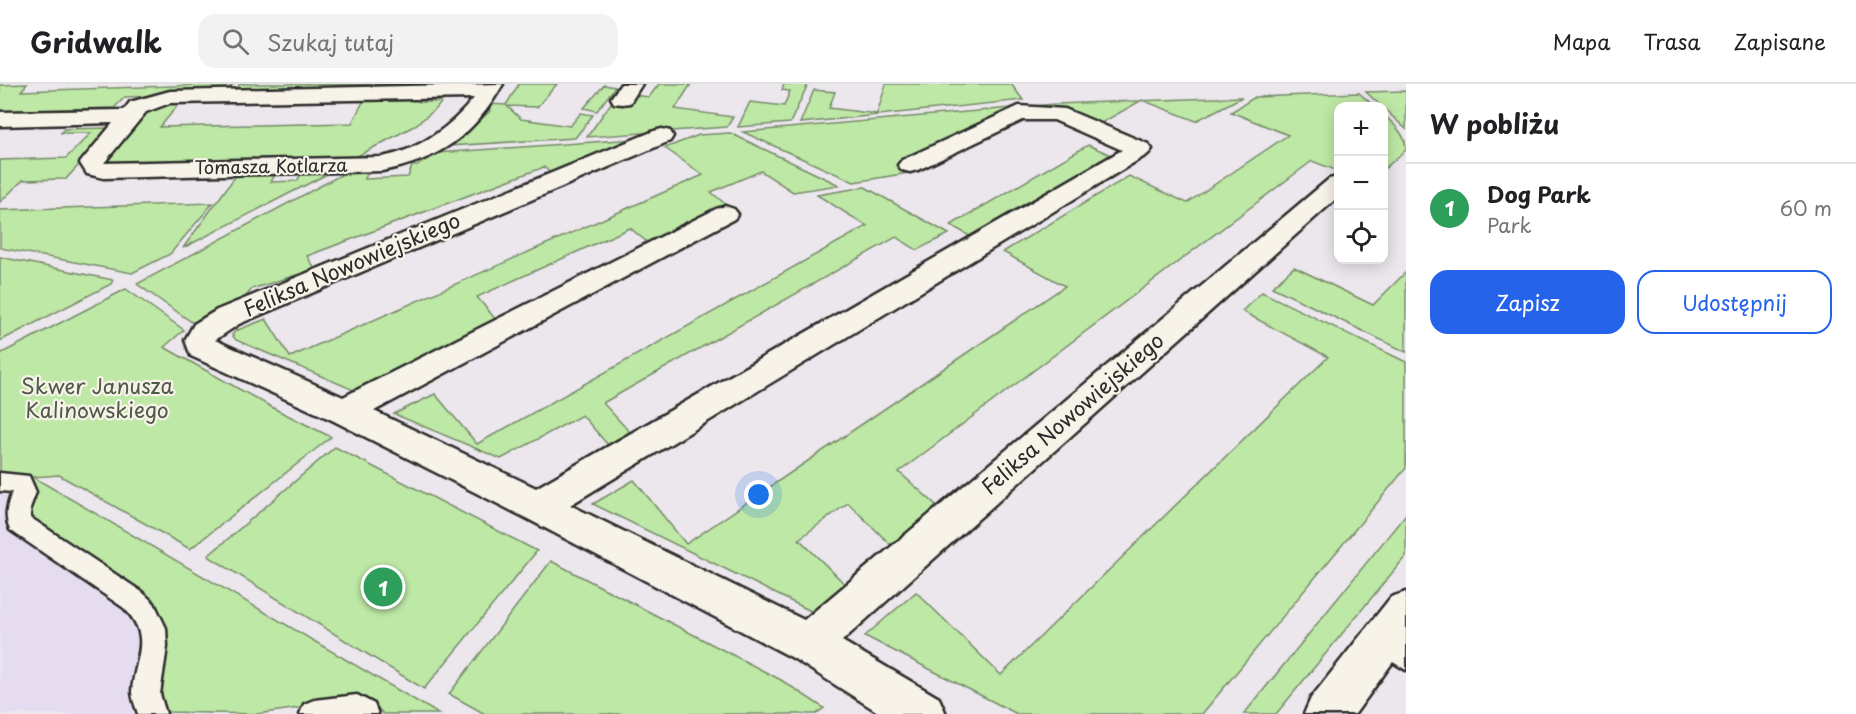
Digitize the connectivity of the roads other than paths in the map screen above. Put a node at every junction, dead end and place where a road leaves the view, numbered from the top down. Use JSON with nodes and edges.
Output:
{"nodes":[{"id":1,"x":491,"y":88,"type":"edge"},
{"id":2,"x":131,"y":116,"type":"junction"},
{"id":3,"x":0,"y":119,"type":"edge"},
{"id":4,"x":662,"y":136,"type":"dead end"},
{"id":5,"x":909,"y":165,"type":"dead end"},
{"id":6,"x":1334,"y":187,"type":"edge"},
{"id":7,"x":725,"y":214,"type":"dead end"},
{"id":8,"x":344,"y":411,"type":"junction"},
{"id":9,"x":0,"y":482,"type":"edge"},
{"id":10,"x":537,"y":507,"type":"junction"},
{"id":11,"x":1398,"y":636,"type":"edge"},
{"id":12,"x":808,"y":644,"type":"junction"},
{"id":13,"x":152,"y":714,"type":"edge"},
{"id":14,"x":314,"y":714,"type":"edge"},
{"id":15,"x":364,"y":714,"type":"edge"},
{"id":16,"x":923,"y":714,"type":"edge"},
{"id":17,"x":1327,"y":714,"type":"edge"}],
"edges":[{"from":1,"to":2,"type":"street","name":"Tomasza Kotlarza"},
{"from":1,"to":2,"type":"street","name":"Tomasza Kotlarza"},
{"from":2,"to":3,"type":"street"},
{"from":4,"to":8,"type":"street","name":"Feliksa Nowowiejskiego"},
{"from":5,"to":10,"type":"street"},
{"from":6,"to":12,"type":"street","name":"Feliksa Nowowiejskiego"},
{"from":7,"to":8,"type":"street"},
{"from":8,"to":10,"type":"street","name":"Feliksa Nowowiejskiego"},
{"from":9,"to":13,"type":"lane"},
{"from":10,"to":12,"type":"street","name":"Feliksa Nowowiejskiego"},
{"from":11,"to":17,"type":"street"},
{"from":12,"to":16,"type":"street","name":"Feliksa Nowowiejskiego"},
{"from":14,"to":15,"type":"lane"}]}
